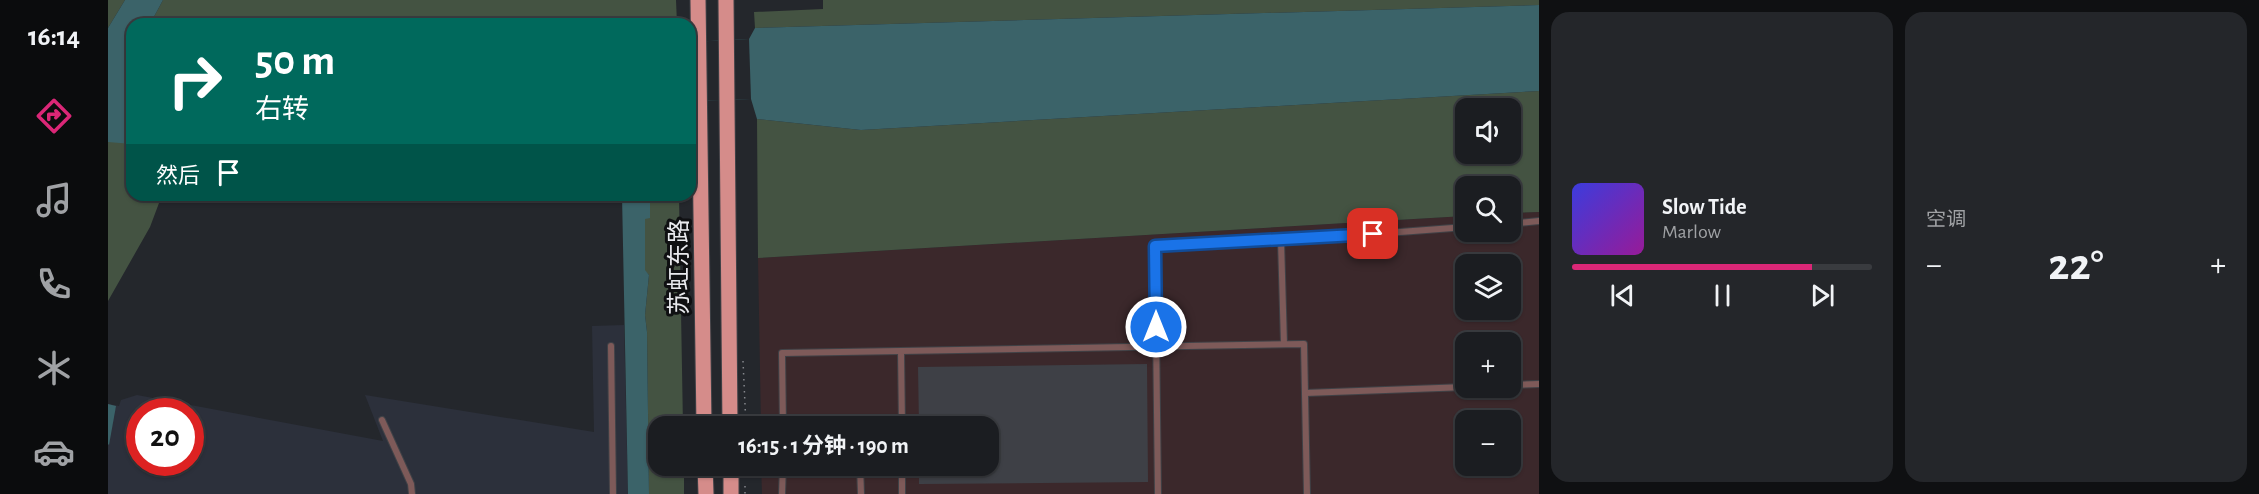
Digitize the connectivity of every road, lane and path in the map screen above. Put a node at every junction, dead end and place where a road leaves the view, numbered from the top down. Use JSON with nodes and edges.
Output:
{"nodes":[{"id":1,"x":698,"y":0,"type":"edge"},
{"id":2,"x":726,"y":0,"type":"edge"},
{"id":3,"x":1539,"y":221,"type":"edge"},
{"id":4,"x":1521,"y":223,"type":"edge"},
{"id":5,"x":1455,"y":228,"type":"edge"},
{"id":6,"x":1281,"y":241,"type":"junction"},
{"id":7,"x":1284,"y":344,"type":"junction"},
{"id":8,"x":612,"y":346,"type":"dead end"},
{"id":9,"x":1156,"y":347,"type":"junction"},
{"id":10,"x":901,"y":352,"type":"junction"},
{"id":11,"x":1539,"y":384,"type":"edge"},
{"id":12,"x":1521,"y":385,"type":"edge"},
{"id":13,"x":1455,"y":387,"type":"edge"},
{"id":14,"x":1305,"y":393,"type":"junction"},
{"id":15,"x":704,"y":416,"type":"edge"},
{"id":16,"x":730,"y":416,"type":"edge"},
{"id":17,"x":783,"y":416,"type":"edge"},
{"id":18,"x":902,"y":416,"type":"edge"},
{"id":19,"x":382,"y":420,"type":"dead end"},
{"id":20,"x":705,"y":476,"type":"edge"},
{"id":21,"x":731,"y":476,"type":"edge"},
{"id":22,"x":783,"y":476,"type":"edge"},
{"id":23,"x":860,"y":476,"type":"edge"},
{"id":24,"x":902,"y":476,"type":"edge"},
{"id":25,"x":412,"y":494,"type":"edge"},
{"id":26,"x":613,"y":494,"type":"edge"},
{"id":27,"x":706,"y":494,"type":"edge"},
{"id":28,"x":731,"y":494,"type":"edge"},
{"id":29,"x":782,"y":494,"type":"edge"},
{"id":30,"x":861,"y":494,"type":"edge"},
{"id":31,"x":902,"y":494,"type":"edge"},
{"id":32,"x":1158,"y":494,"type":"edge"},
{"id":33,"x":1307,"y":494,"type":"edge"}],
"edges":[{"from":1,"to":15,"type":"main road","name":"苏虹东路"},
{"from":2,"to":16,"type":"main road","name":"苏虹东路"},
{"from":3,"to":4,"type":"lane"},
{"from":5,"to":6,"type":"lane"},
{"from":6,"to":7,"type":"lane"},
{"from":6,"to":9,"type":"lane"},
{"from":7,"to":9,"type":"lane"},
{"from":7,"to":14,"type":"lane"},
{"from":8,"to":26,"type":"lane"},
{"from":9,"to":10,"type":"lane"},
{"from":9,"to":32,"type":"lane"},
{"from":10,"to":17,"type":"lane"},
{"from":10,"to":18,"type":"lane"},
{"from":11,"to":12,"type":"lane"},
{"from":13,"to":14,"type":"lane"},
{"from":14,"to":33,"type":"lane"},
{"from":19,"to":25,"type":"lane"},
{"from":20,"to":27,"type":"main road"},
{"from":21,"to":28,"type":"main road"},
{"from":22,"to":29,"type":"lane"},
{"from":23,"to":30,"type":"lane"},
{"from":24,"to":31,"type":"lane"}]}
